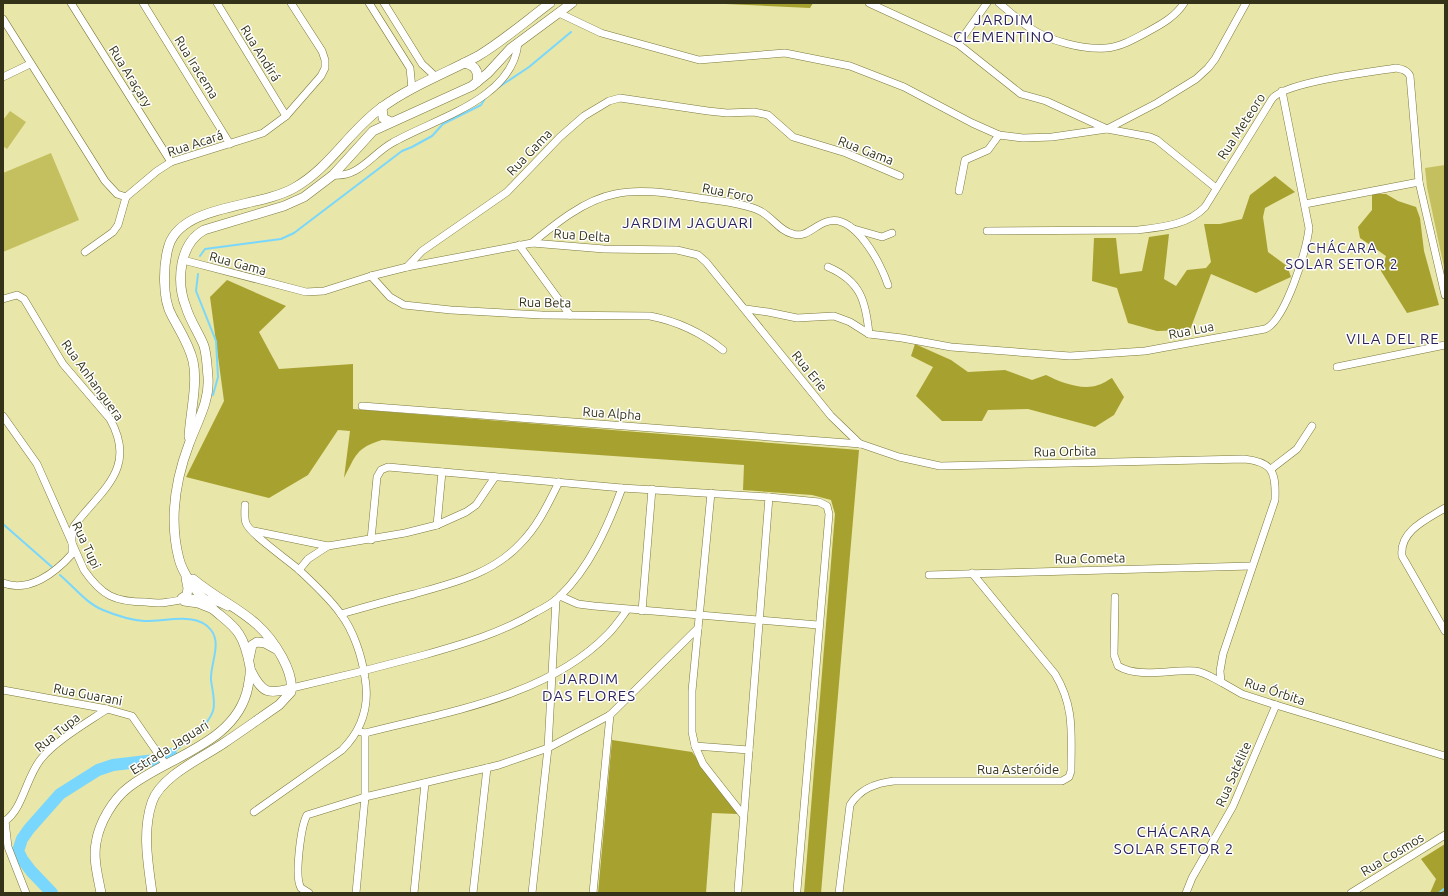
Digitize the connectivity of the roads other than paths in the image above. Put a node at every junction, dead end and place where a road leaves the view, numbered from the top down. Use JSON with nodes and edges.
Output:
{"nodes":[{"id":1,"x":71,"y":3,"type":"edge"},
{"id":2,"x":143,"y":3,"type":"edge"},
{"id":3,"x":216,"y":3,"type":"edge"},
{"id":4,"x":291,"y":3,"type":"edge"},
{"id":5,"x":369,"y":3,"type":"edge"},
{"id":6,"x":384,"y":3,"type":"edge"},
{"id":7,"x":550,"y":3,"type":"edge"},
{"id":8,"x":572,"y":3,"type":"edge"},
{"id":9,"x":869,"y":3,"type":"edge"},
{"id":10,"x":987,"y":3,"type":"edge"},
{"id":11,"x":999,"y":3,"type":"edge"},
{"id":12,"x":1184,"y":3,"type":"edge"},
{"id":13,"x":1246,"y":3,"type":"edge"},
{"id":14,"x":559,"y":13,"type":"junction"},
{"id":15,"x":3,"y":19,"type":"edge"},
{"id":16,"x":518,"y":43,"type":"junction"},
{"id":17,"x":958,"y":44,"type":"junction"},
{"id":18,"x":464,"y":63,"type":"junction"},
{"id":19,"x":30,"y":64,"type":"junction"},
{"id":20,"x":3,"y":77,"type":"edge"},
{"id":21,"x":436,"y":77,"type":"junction"},
{"id":22,"x":477,"y":82,"type":"junction"},
{"id":23,"x":412,"y":89,"type":"junction"},
{"id":24,"x":1282,"y":91,"type":"junction"},
{"id":25,"x":382,"y":107,"type":"junction"},
{"id":26,"x":286,"y":116,"type":"junction"},
{"id":27,"x":391,"y":122,"type":"junction"},
{"id":28,"x":1107,"y":129,"type":"junction"},
{"id":29,"x":1000,"y":135,"type":"junction"},
{"id":30,"x":230,"y":144,"type":"junction"},
{"id":31,"x":172,"y":162,"type":"junction"},
{"id":32,"x":333,"y":175,"type":"junction"},
{"id":33,"x":900,"y":176,"type":"dead end"},
{"id":34,"x":1419,"y":182,"type":"junction"},
{"id":35,"x":1216,"y":188,"type":"junction"},
{"id":36,"x":960,"y":191,"type":"dead end"},
{"id":37,"x":126,"y":197,"type":"junction"},
{"id":38,"x":1305,"y":204,"type":"junction"},
{"id":39,"x":852,"y":229,"type":"junction"},
{"id":40,"x":987,"y":231,"type":"dead end"},
{"id":41,"x":892,"y":233,"type":"dead end"},
{"id":42,"x":173,"y":235,"type":"junction"},
{"id":43,"x":532,"y":243,"type":"junction"},
{"id":44,"x":188,"y":244,"type":"junction"},
{"id":45,"x":519,"y":245,"type":"junction"},
{"id":46,"x":85,"y":252,"type":"dead end"},
{"id":47,"x":183,"y":260,"type":"junction"},
{"id":48,"x":407,"y":267,"type":"junction"},
{"id":49,"x":828,"y":267,"type":"dead end"},
{"id":50,"x":371,"y":276,"type":"junction"},
{"id":51,"x":888,"y":285,"type":"dead end"},
{"id":52,"x":165,"y":286,"type":"junction"},
{"id":53,"x":181,"y":286,"type":"junction"},
{"id":54,"x":1444,"y":291,"type":"edge"},
{"id":55,"x":3,"y":300,"type":"edge"},
{"id":56,"x":746,"y":309,"type":"junction"},
{"id":57,"x":570,"y":315,"type":"junction"},
{"id":58,"x":869,"y":334,"type":"junction"},
{"id":59,"x":1445,"y":345,"type":"edge"},
{"id":60,"x":723,"y":350,"type":"dead end"},
{"id":61,"x":1337,"y":367,"type":"dead end"},
{"id":62,"x":362,"y":406,"type":"dead end"},
{"id":63,"x":3,"y":416,"type":"edge"},
{"id":64,"x":1312,"y":426,"type":"dead end"},
{"id":65,"x":189,"y":443,"type":"junction"},
{"id":66,"x":860,"y":444,"type":"junction"},
{"id":67,"x":1271,"y":469,"type":"junction"},
{"id":68,"x":442,"y":472,"type":"junction"},
{"id":69,"x":495,"y":477,"type":"junction"},
{"id":70,"x":559,"y":482,"type":"junction"},
{"id":71,"x":622,"y":488,"type":"junction"},
{"id":72,"x":652,"y":489,"type":"junction"},
{"id":73,"x":711,"y":493,"type":"junction"},
{"id":74,"x":769,"y":497,"type":"junction"},
{"id":75,"x":245,"y":505,"type":"dead end"},
{"id":76,"x":1445,"y":508,"type":"edge"},
{"id":77,"x":437,"y":525,"type":"junction"},
{"id":78,"x":253,"y":531,"type":"junction"},
{"id":79,"x":371,"y":540,"type":"junction"},
{"id":80,"x":72,"y":544,"type":"junction"},
{"id":81,"x":328,"y":546,"type":"junction"},
{"id":82,"x":1251,"y":566,"type":"junction"},
{"id":83,"x":298,"y":570,"type":"junction"},
{"id":84,"x":972,"y":573,"type":"junction"},
{"id":85,"x":185,"y":574,"type":"junction"},
{"id":86,"x":929,"y":575,"type":"dead end"},
{"id":87,"x":3,"y":584,"type":"edge"},
{"id":88,"x":1115,"y":597,"type":"dead end"},
{"id":89,"x":182,"y":598,"type":"junction"},
{"id":90,"x":203,"y":598,"type":"junction"},
{"id":91,"x":558,"y":598,"type":"junction"},
{"id":92,"x":170,"y":602,"type":"junction"},
{"id":93,"x":627,"y":610,"type":"junction"},
{"id":94,"x":215,"y":611,"type":"junction"},
{"id":95,"x":642,"y":611,"type":"junction"},
{"id":96,"x":244,"y":613,"type":"junction"},
{"id":97,"x":341,"y":614,"type":"junction"},
{"id":98,"x":700,"y":617,"type":"junction"},
{"id":99,"x":761,"y":621,"type":"junction"},
{"id":100,"x":818,"y":625,"type":"junction"},
{"id":101,"x":698,"y":628,"type":"junction"},
{"id":102,"x":1445,"y":631,"type":"edge"},
{"id":103,"x":279,"y":651,"type":"junction"},
{"id":104,"x":249,"y":659,"type":"junction"},
{"id":105,"x":251,"y":671,"type":"junction"},
{"id":106,"x":364,"y":671,"type":"junction"},
{"id":107,"x":552,"y":675,"type":"junction"},
{"id":108,"x":1221,"y":682,"type":"junction"},
{"id":109,"x":292,"y":688,"type":"junction"},
{"id":110,"x":3,"y":690,"type":"edge"},
{"id":111,"x":1276,"y":706,"type":"junction"},
{"id":112,"x":107,"y":709,"type":"junction"},
{"id":113,"x":610,"y":715,"type":"junction"},
{"id":114,"x":362,"y":732,"type":"junction"},
{"id":115,"x":202,"y":744,"type":"junction"},
{"id":116,"x":694,"y":746,"type":"junction"},
{"id":117,"x":548,"y":748,"type":"junction"},
{"id":118,"x":749,"y":750,"type":"junction"},
{"id":119,"x":208,"y":753,"type":"junction"},
{"id":120,"x":1445,"y":756,"type":"edge"},
{"id":121,"x":165,"y":763,"type":"junction"},
{"id":122,"x":487,"y":768,"type":"junction"},
{"id":123,"x":425,"y":783,"type":"junction"},
{"id":124,"x":365,"y":797,"type":"junction"},
{"id":125,"x":254,"y":812,"type":"dead end"},
{"id":126,"x":743,"y":816,"type":"junction"},
{"id":127,"x":4,"y":821,"type":"edge"},
{"id":128,"x":1445,"y":835,"type":"edge"},
{"id":129,"x":738,"y":890,"type":"dead end"},
{"id":130,"x":797,"y":890,"type":"dead end"},
{"id":131,"x":26,"y":893,"type":"edge"},
{"id":132,"x":101,"y":893,"type":"edge"},
{"id":133,"x":152,"y":893,"type":"edge"},
{"id":134,"x":309,"y":893,"type":"edge"},
{"id":135,"x":356,"y":893,"type":"edge"},
{"id":136,"x":414,"y":893,"type":"edge"},
{"id":137,"x":473,"y":893,"type":"edge"},
{"id":138,"x":532,"y":893,"type":"edge"},
{"id":139,"x":593,"y":893,"type":"edge"},
{"id":140,"x":839,"y":893,"type":"edge"},
{"id":141,"x":1186,"y":893,"type":"edge"},
{"id":142,"x":1351,"y":893,"type":"edge"}],
"edges":[{"from":1,"to":31,"type":"street","name":"Rua Araçary"},
{"from":2,"to":30,"type":"street","name":"Rua Iracema"},
{"from":3,"to":26,"type":"street","name":"Rua Andirá"},
{"from":4,"to":26,"type":"street","name":"Rua Acará"},
{"from":5,"to":23,"type":"street"},
{"from":6,"to":21,"type":"street"},
{"from":7,"to":18,"type":"main road"},
{"from":8,"to":14,"type":"main road"},
{"from":9,"to":17,"type":"street"},
{"from":10,"to":17,"type":"street"},
{"from":11,"to":12,"type":"street"},
{"from":13,"to":28,"type":"street"},
{"from":14,"to":16,"type":"main road"},
{"from":14,"to":29,"type":"street"},
{"from":15,"to":19,"type":"street"},
{"from":16,"to":22,"type":"main road"},
{"from":16,"to":32,"type":"street"},
{"from":17,"to":28,"type":"street"},
{"from":18,"to":21,"type":"main road"},
{"from":18,"to":22,"type":"main road"},
{"from":19,"to":20,"type":"street"},
{"from":19,"to":37,"type":"street"},
{"from":21,"to":23,"type":"main road"},
{"from":22,"to":27,"type":"main road"},
{"from":23,"to":25,"type":"main road"},
{"from":24,"to":34,"type":"street","name":"Rua Meteoro"},
{"from":24,"to":35,"type":"street","name":"Rua Meteoro"},
{"from":24,"to":38,"type":"street","name":"Rua Lua"},
{"from":25,"to":27,"type":"main road"},
{"from":25,"to":42,"type":"main road"},
{"from":26,"to":30,"type":"street","name":"Rua Acará"},
{"from":27,"to":32,"type":"main road"},
{"from":28,"to":29,"type":"street"},
{"from":28,"to":35,"type":"street"},
{"from":29,"to":36,"type":"street"},
{"from":30,"to":31,"type":"street","name":"Rua Acará"},
{"from":31,"to":37,"type":"street","name":"Rua Acará"},
{"from":32,"to":44,"type":"main road"},
{"from":33,"to":48,"type":"street","name":"Rua Gama"},
{"from":34,"to":38,"type":"street"},
{"from":34,"to":54,"type":"street","name":"Rua Meteoro"},
{"from":35,"to":40,"type":"street","name":"Rua Meteoro"},
{"from":37,"to":46,"type":"street"},
{"from":38,"to":58,"type":"street","name":"Rua Lua"},
{"from":39,"to":41,"type":"street"},
{"from":39,"to":43,"type":"street","name":"Rua Foro"},
{"from":39,"to":51,"type":"street","name":"Rua Foro"},
{"from":42,"to":44,"type":"main road"},
{"from":42,"to":52,"type":"main road"},
{"from":43,"to":45,"type":"street","name":"Rua Delta"},
{"from":43,"to":56,"type":"street","name":"Rua Delta"},
{"from":44,"to":47,"type":"main road"},
{"from":45,"to":48,"type":"street","name":"Rua Delta"},
{"from":45,"to":57,"type":"street"},
{"from":47,"to":50,"type":"street","name":"Rua Gama"},
{"from":47,"to":53,"type":"main road"},
{"from":48,"to":50,"type":"street","name":"Rua Gama"},
{"from":49,"to":58,"type":"street"},
{"from":50,"to":57,"type":"street","name":"Rua Beta"},
{"from":52,"to":53,"type":"main road"},
{"from":52,"to":65,"type":"main road"},
{"from":53,"to":65,"type":"main road"},
{"from":55,"to":80,"type":"street","name":"Rua Anhanguera"},
{"from":56,"to":58,"type":"street"},
{"from":56,"to":66,"type":"street","name":"Rua Erie"},
{"from":57,"to":60,"type":"street","name":"Rua Beta"},
{"from":59,"to":61,"type":"street"},
{"from":62,"to":66,"type":"street","name":"Rua Alpha"},
{"from":63,"to":80,"type":"street","name":"Rua Tupi"},
{"from":64,"to":67,"type":"street"},
{"from":65,"to":85,"type":"main road"},
{"from":66,"to":67,"type":"street","name":"Rua Orbita"},
{"from":67,"to":82,"type":"street"},
{"from":68,"to":69,"type":"street"},
{"from":68,"to":77,"type":"street"},
{"from":68,"to":79,"type":"street"},
{"from":69,"to":70,"type":"street"},
{"from":69,"to":77,"type":"street"},
{"from":70,"to":71,"type":"street"},
{"from":70,"to":97,"type":"street"},
{"from":71,"to":72,"type":"street"},
{"from":71,"to":91,"type":"street"},
{"from":72,"to":73,"type":"street"},
{"from":72,"to":95,"type":"street"},
{"from":73,"to":74,"type":"street"},
{"from":73,"to":98,"type":"street"},
{"from":74,"to":99,"type":"street"},
{"from":74,"to":100,"type":"street"},
{"from":75,"to":78,"type":"street"},
{"from":76,"to":102,"type":"street"},
{"from":77,"to":79,"type":"street"},
{"from":78,"to":81,"type":"street"},
{"from":78,"to":83,"type":"street"},
{"from":79,"to":81,"type":"street"},
{"from":80,"to":87,"type":"street","name":"Rua Anhanguera"},
{"from":80,"to":92,"type":"street","name":"Rua Tupi"},
{"from":81,"to":83,"type":"street"},
{"from":82,"to":84,"type":"street","name":"Rua Cometa"},
{"from":82,"to":108,"type":"street"},
{"from":83,"to":97,"type":"street"},
{"from":84,"to":86,"type":"street","name":"Rua Cometa"},
{"from":84,"to":140,"type":"street","name":"Rua Asteróide"},
{"from":85,"to":89,"type":"main road"},
{"from":85,"to":90,"type":"main road","name":"Estrada Jaguari"},
{"from":85,"to":96,"type":"main road"},
{"from":88,"to":108,"type":"street","name":"Rua Órbita"},
{"from":89,"to":90,"type":"street","name":"Rua Tupi"},
{"from":89,"to":92,"type":"street","name":"Rua Tupi"},
{"from":90,"to":94,"type":"main road","name":"Estrada Jaguari"},
{"from":90,"to":96,"type":"street"},
{"from":91,"to":93,"type":"street"},
{"from":91,"to":106,"type":"street"},
{"from":91,"to":107,"type":"street"},
{"from":92,"to":94,"type":"street"},
{"from":93,"to":95,"type":"street"},
{"from":93,"to":107,"type":"street"},
{"from":94,"to":104,"type":"main road","name":"Estrada Jaguari"},
{"from":95,"to":98,"type":"street"},
{"from":96,"to":103,"type":"main road"},
{"from":97,"to":106,"type":"street"},
{"from":98,"to":99,"type":"street"},
{"from":98,"to":101,"type":"street"},
{"from":99,"to":100,"type":"street"},
{"from":99,"to":118,"type":"street"},
{"from":100,"to":130,"type":"street"},
{"from":101,"to":113,"type":"street"},
{"from":101,"to":116,"type":"street"},
{"from":103,"to":104,"type":"main road"},
{"from":103,"to":109,"type":"main road"},
{"from":104,"to":105,"type":"main road","name":"Estrada Jaguari"},
{"from":105,"to":109,"type":"main road"},
{"from":105,"to":115,"type":"main road","name":"Estrada Jaguari"},
{"from":106,"to":109,"type":"street"},
{"from":106,"to":114,"type":"street"},
{"from":107,"to":114,"type":"street"},
{"from":107,"to":117,"type":"street"},
{"from":108,"to":111,"type":"street","name":"Rua Órbita"},
{"from":109,"to":119,"type":"main road"},
{"from":110,"to":112,"type":"street","name":"Rua Guarani"},
{"from":111,"to":120,"type":"street","name":"Rua Órbita"},
{"from":111,"to":141,"type":"street","name":"Rua Satélite"},
{"from":112,"to":121,"type":"street","name":"Rua Guarani"},
{"from":112,"to":127,"type":"street","name":"Rua Tupa"},
{"from":113,"to":117,"type":"street"},
{"from":113,"to":139,"type":"street"},
{"from":114,"to":124,"type":"street"},
{"from":114,"to":125,"type":"street"},
{"from":115,"to":119,"type":"main road"},
{"from":115,"to":121,"type":"main road","name":"Estrada Jaguari"},
{"from":116,"to":118,"type":"street"},
{"from":116,"to":126,"type":"street"},
{"from":117,"to":122,"type":"street"},
{"from":117,"to":138,"type":"street"},
{"from":118,"to":126,"type":"street"},
{"from":119,"to":133,"type":"main road"},
{"from":121,"to":132,"type":"main road","name":"Estrada Jaguari"},
{"from":122,"to":123,"type":"street"},
{"from":122,"to":137,"type":"street"},
{"from":123,"to":124,"type":"street"},
{"from":123,"to":136,"type":"street"},
{"from":124,"to":134,"type":"street"},
{"from":124,"to":135,"type":"street"},
{"from":126,"to":129,"type":"street"},
{"from":127,"to":131,"type":"street"},
{"from":128,"to":142,"type":"street","name":"Rua Cosmos"}]}
